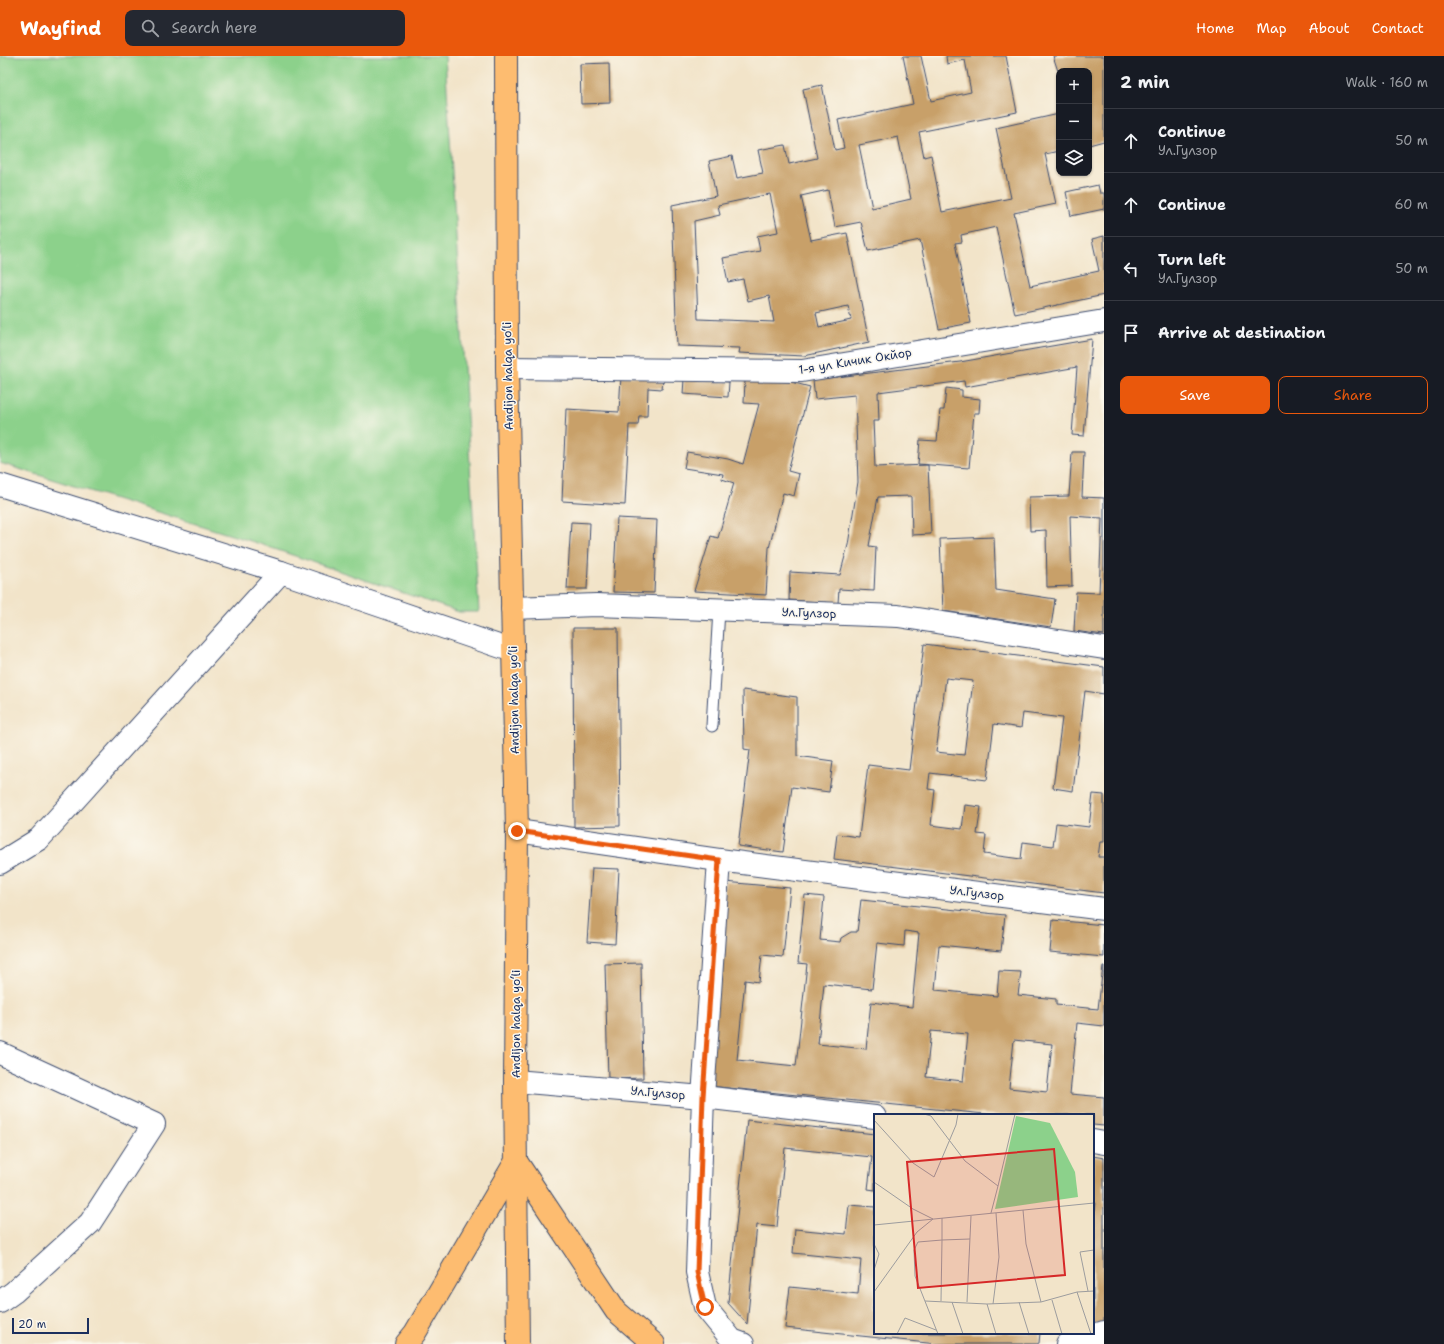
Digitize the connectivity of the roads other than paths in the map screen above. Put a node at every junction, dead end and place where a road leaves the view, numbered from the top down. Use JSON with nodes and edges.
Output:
{"nodes":[{"id":1,"x":506,"y":56,"type":"edge"},
{"id":2,"x":1104,"y":321,"type":"edge"},
{"id":3,"x":507,"y":368,"type":"junction"},
{"id":4,"x":0,"y":485,"type":"edge"},
{"id":5,"x":281,"y":572,"type":"junction"},
{"id":6,"x":512,"y":608,"type":"junction"},
{"id":7,"x":719,"y":610,"type":"junction"},
{"id":8,"x":1104,"y":648,"type":"edge"},
{"id":9,"x":513,"y":651,"type":"junction"},
{"id":10,"x":712,"y":726,"type":"dead end"},
{"id":11,"x":517,"y":831,"type":"junction"},
{"id":12,"x":719,"y":860,"type":"junction"},
{"id":13,"x":0,"y":862,"type":"edge"},
{"id":14,"x":1104,"y":909,"type":"edge"},
{"id":15,"x":0,"y":1053,"type":"edge"},
{"id":16,"x":515,"y":1081,"type":"junction"},
{"id":17,"x":703,"y":1097,"type":"junction"},
{"id":18,"x":874,"y":1116,"type":"edge"},
{"id":19,"x":1094,"y":1141,"type":"edge"},
{"id":20,"x":1104,"y":1143,"type":"edge"},
{"id":21,"x":516,"y":1162,"type":"junction"},
{"id":22,"x":0,"y":1302,"type":"edge"},
{"id":23,"x":1104,"y":1332,"type":"edge"},
{"id":24,"x":406,"y":1344,"type":"edge"},
{"id":25,"x":518,"y":1344,"type":"edge"},
{"id":26,"x":654,"y":1344,"type":"edge"},
{"id":27,"x":743,"y":1344,"type":"edge"},
{"id":28,"x":1067,"y":1344,"type":"edge"}],
"edges":[{"from":1,"to":3,"type":"main road","name":"Andijon halqa yo‘li"},
{"from":2,"to":3,"type":"street","name":"1-я ул Кичик Окйор"},
{"from":3,"to":6,"type":"main road","name":"Andijon halqa yo‘li"},
{"from":4,"to":5,"type":"street"},
{"from":5,"to":9,"type":"street"},
{"from":5,"to":13,"type":"street"},
{"from":6,"to":7,"type":"street","name":"Ул.Гулзор"},
{"from":6,"to":9,"type":"main road","name":"Andijon halqa yo‘li"},
{"from":7,"to":8,"type":"street","name":"Ул.Гулзор"},
{"from":7,"to":10,"type":"lane"},
{"from":9,"to":11,"type":"main road","name":"Andijon halqa yo‘li"},
{"from":11,"to":12,"type":"street","name":"Ул.Гулзор"},
{"from":11,"to":16,"type":"main road","name":"Andijon halqa yo‘li"},
{"from":12,"to":14,"type":"street","name":"Ул.Гулзор"},
{"from":12,"to":17,"type":"street"},
{"from":15,"to":22,"type":"street"},
{"from":16,"to":17,"type":"street","name":"Ул.Гулзор"},
{"from":16,"to":21,"type":"main road","name":"Andijon halqa yo‘li"},
{"from":17,"to":18,"type":"street"},
{"from":17,"to":27,"type":"street","name":"Ул.Гулзор"},
{"from":19,"to":20,"type":"street"},
{"from":21,"to":24,"type":"main road"},
{"from":21,"to":25,"type":"main road","name":"Andijon halqa yo‘li"},
{"from":21,"to":26,"type":"main road"},
{"from":23,"to":28,"type":"street"}]}
